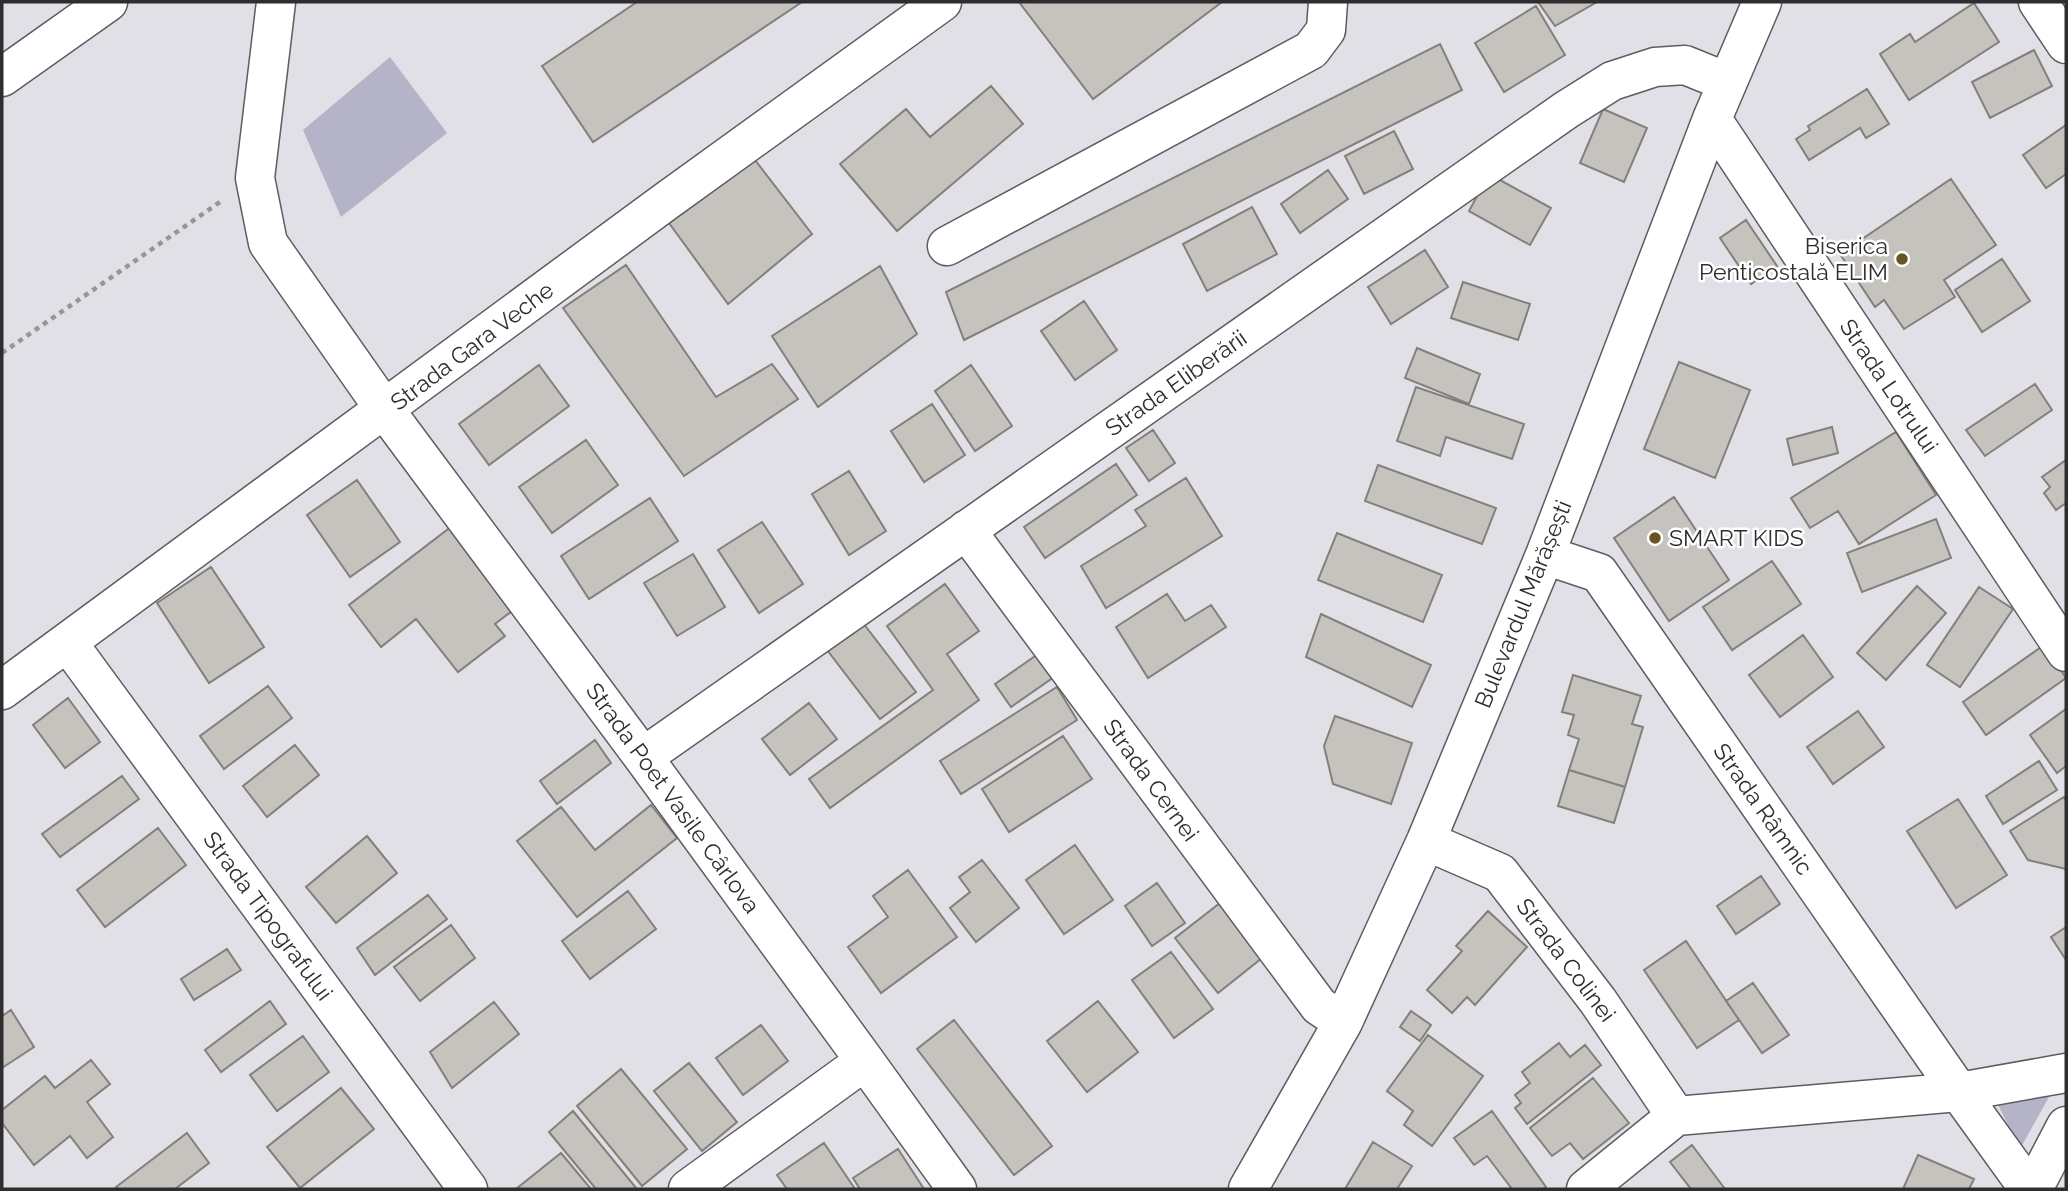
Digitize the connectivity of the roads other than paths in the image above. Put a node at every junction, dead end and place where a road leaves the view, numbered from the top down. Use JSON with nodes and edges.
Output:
{"nodes":[{"id":1,"x":108,"y":2,"type":"edge"},
{"id":2,"x":276,"y":2,"type":"edge"},
{"id":3,"x":942,"y":2,"type":"edge"},
{"id":4,"x":1328,"y":2,"type":"edge"},
{"id":5,"x":1762,"y":2,"type":"edge"},
{"id":6,"x":2038,"y":2,"type":"edge"},
{"id":7,"x":2066,"y":44,"type":"edge"},
{"id":8,"x":2,"y":77,"type":"edge"},
{"id":9,"x":1727,"y":82,"type":"junction"},
{"id":10,"x":1713,"y":119,"type":"junction"},
{"id":11,"x":947,"y":246,"type":"dead end"},
{"id":12,"x":384,"y":410,"type":"junction"},
{"id":13,"x":966,"y":530,"type":"junction"},
{"id":14,"x":1545,"y":555,"type":"junction"},
{"id":15,"x":68,"y":643,"type":"junction"},
{"id":16,"x":2066,"y":652,"type":"edge"},
{"id":17,"x":2,"y":690,"type":"edge"},
{"id":18,"x":643,"y":757,"type":"junction"},
{"id":19,"x":1426,"y":841,"type":"junction"},
{"id":20,"x":1343,"y":1023,"type":"junction"},
{"id":21,"x":865,"y":1061,"type":"junction"},
{"id":22,"x":2066,"y":1073,"type":"edge"},
{"id":23,"x":1959,"y":1092,"type":"junction"},
{"id":24,"x":1676,"y":1116,"type":"junction"},
{"id":25,"x":2066,"y":1126,"type":"edge"},
{"id":26,"x":468,"y":1189,"type":"edge"},
{"id":27,"x":688,"y":1189,"type":"edge"},
{"id":28,"x":957,"y":1189,"type":"edge"},
{"id":29,"x":1248,"y":1189,"type":"edge"},
{"id":30,"x":1586,"y":1189,"type":"edge"},
{"id":31,"x":2031,"y":1189,"type":"edge"}],
"edges":[{"from":1,"to":8,"type":"street"},
{"from":2,"to":12,"type":"street","name":"Strada Poet Vasile Cârlova"},
{"from":3,"to":12,"type":"street","name":"Strada Gara Veche"},
{"from":4,"to":11,"type":"street"},
{"from":5,"to":9,"type":"street","name":"Bulevardul Mărășești"},
{"from":6,"to":7,"type":"street"},
{"from":9,"to":10,"type":"street","name":"Bulevardul Mărășești"},
{"from":9,"to":13,"type":"street","name":"Strada Eliberării"},
{"from":10,"to":14,"type":"street","name":"Bulevardul Mărășești"},
{"from":10,"to":16,"type":"street","name":"Strada Lotrului"},
{"from":12,"to":15,"type":"street","name":"Strada Gara Veche"},
{"from":12,"to":18,"type":"street","name":"Strada Poet Vasile Cârlova"},
{"from":13,"to":18,"type":"street","name":"Strada Eliberării"},
{"from":13,"to":20,"type":"street","name":"Strada Cernei"},
{"from":14,"to":19,"type":"street","name":"Bulevardul Mărășești"},
{"from":14,"to":23,"type":"street","name":"Strada Râmnic"},
{"from":15,"to":17,"type":"street","name":"Strada Gara Veche"},
{"from":15,"to":26,"type":"street","name":"Strada Tipografului"},
{"from":18,"to":21,"type":"street","name":"Strada Poet Vasile Cârlova"},
{"from":19,"to":20,"type":"street","name":"Bulevardul Mărășești"},
{"from":19,"to":24,"type":"street","name":"Strada Colinei"},
{"from":20,"to":29,"type":"street","name":"Bulevardul Mărășești"},
{"from":21,"to":27,"type":"street"},
{"from":21,"to":28,"type":"street","name":"Strada Poet Vasile Cârlova"},
{"from":22,"to":23,"type":"street"},
{"from":23,"to":24,"type":"street"},
{"from":23,"to":31,"type":"street","name":"Strada Râmnic"},
{"from":24,"to":30,"type":"street"},
{"from":25,"to":31,"type":"street"}]}
